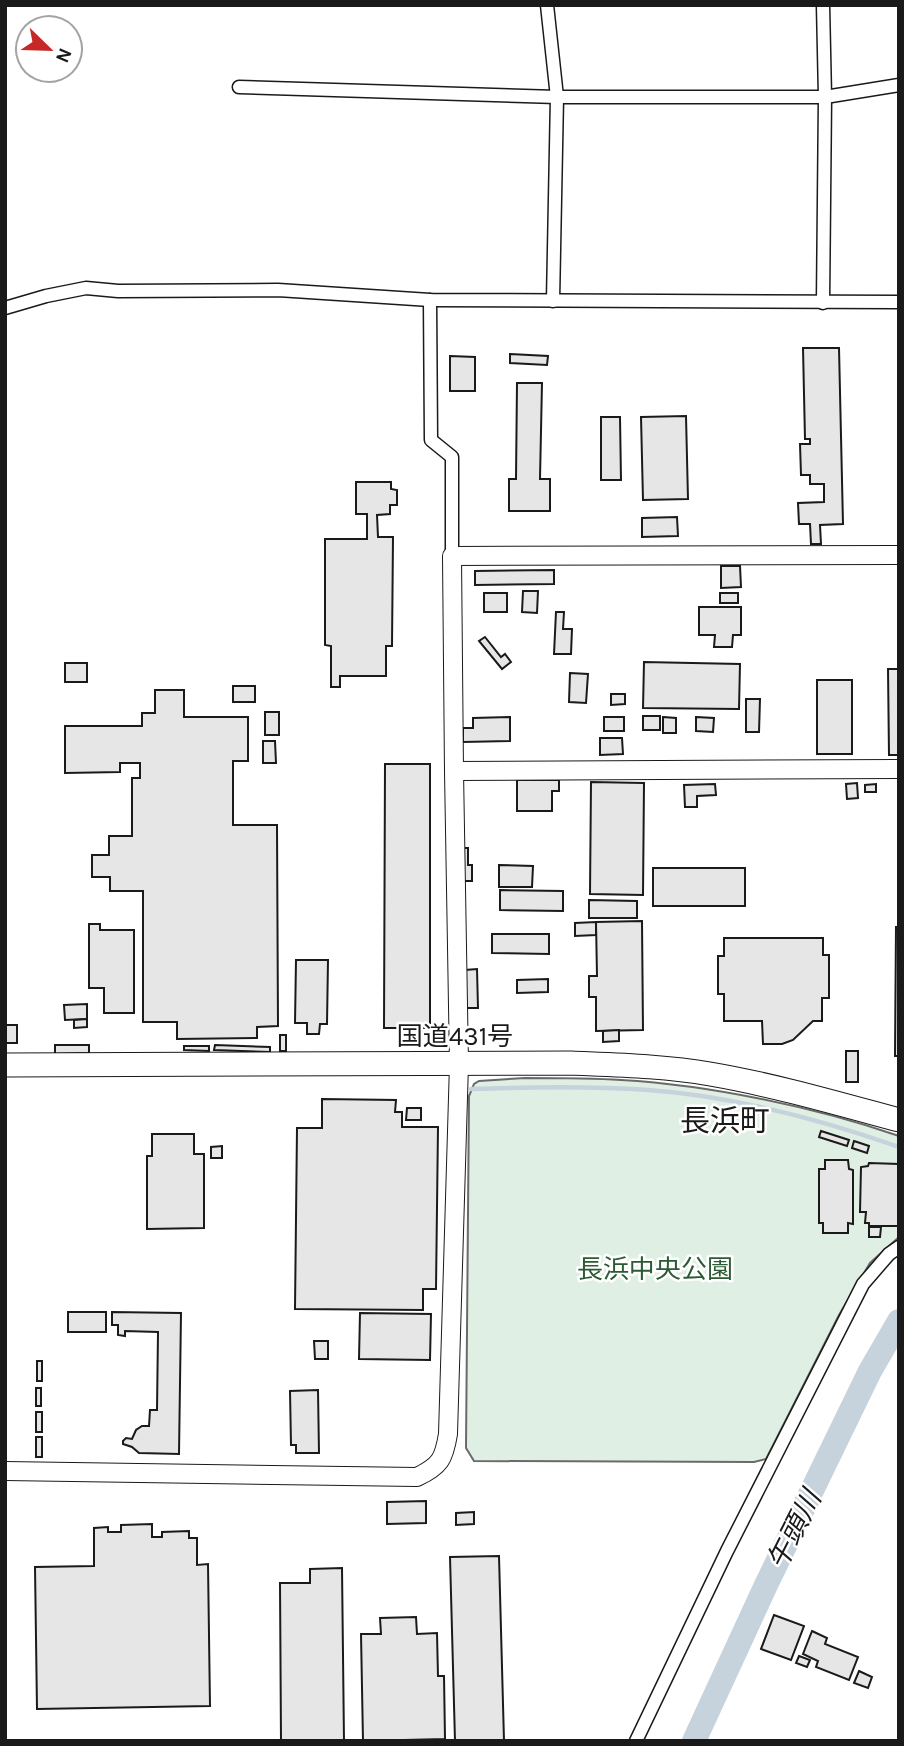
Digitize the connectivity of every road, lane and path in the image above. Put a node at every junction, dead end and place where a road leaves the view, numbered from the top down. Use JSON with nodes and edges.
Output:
{"nodes":[{"id":1,"x":547,"y":5,"type":"edge"},
{"id":2,"x":823,"y":5,"type":"edge"},
{"id":3,"x":899,"y":85,"type":"edge"},
{"id":4,"x":239,"y":86,"type":"dead end"},
{"id":5,"x":557,"y":97,"type":"junction"},
{"id":6,"x":825,"y":97,"type":"junction"},
{"id":7,"x":430,"y":300,"type":"junction"},
{"id":8,"x":552,"y":301,"type":"junction"},
{"id":9,"x":899,"y":302,"type":"edge"},
{"id":10,"x":823,"y":303,"type":"junction"},
{"id":11,"x":5,"y":308,"type":"edge"},
{"id":12,"x":899,"y":555,"type":"edge"},
{"id":13,"x":452,"y":556,"type":"junction"},
{"id":14,"x":899,"y":769,"type":"edge"},
{"id":15,"x":454,"y":771,"type":"junction"},
{"id":16,"x":460,"y":1064,"type":"junction"},
{"id":17,"x":5,"y":1065,"type":"edge"},
{"id":18,"x":899,"y":1120,"type":"edge"},
{"id":19,"x":899,"y":1247,"type":"edge"},
{"id":20,"x":5,"y":1471,"type":"edge"},
{"id":21,"x":636,"y":1741,"type":"edge"}],
"edges":[{"from":1,"to":5,"type":"street"},
{"from":2,"to":6,"type":"street"},
{"from":3,"to":6,"type":"street"},
{"from":4,"to":5,"type":"street"},
{"from":5,"to":6,"type":"street"},
{"from":5,"to":8,"type":"street"},
{"from":6,"to":10,"type":"street"},
{"from":7,"to":8,"type":"street"},
{"from":7,"to":11,"type":"street"},
{"from":7,"to":13,"type":"street"},
{"from":8,"to":10,"type":"street"},
{"from":9,"to":10,"type":"street"},
{"from":12,"to":13,"type":"street"},
{"from":13,"to":15,"type":"street"},
{"from":14,"to":15,"type":"street"},
{"from":15,"to":16,"type":"street"},
{"from":16,"to":17,"type":"highway","name":"国道431号"},
{"from":16,"to":18,"type":"highway","name":"国道431号"},
{"from":16,"to":20,"type":"street"},
{"from":19,"to":21,"type":"street"}]}
